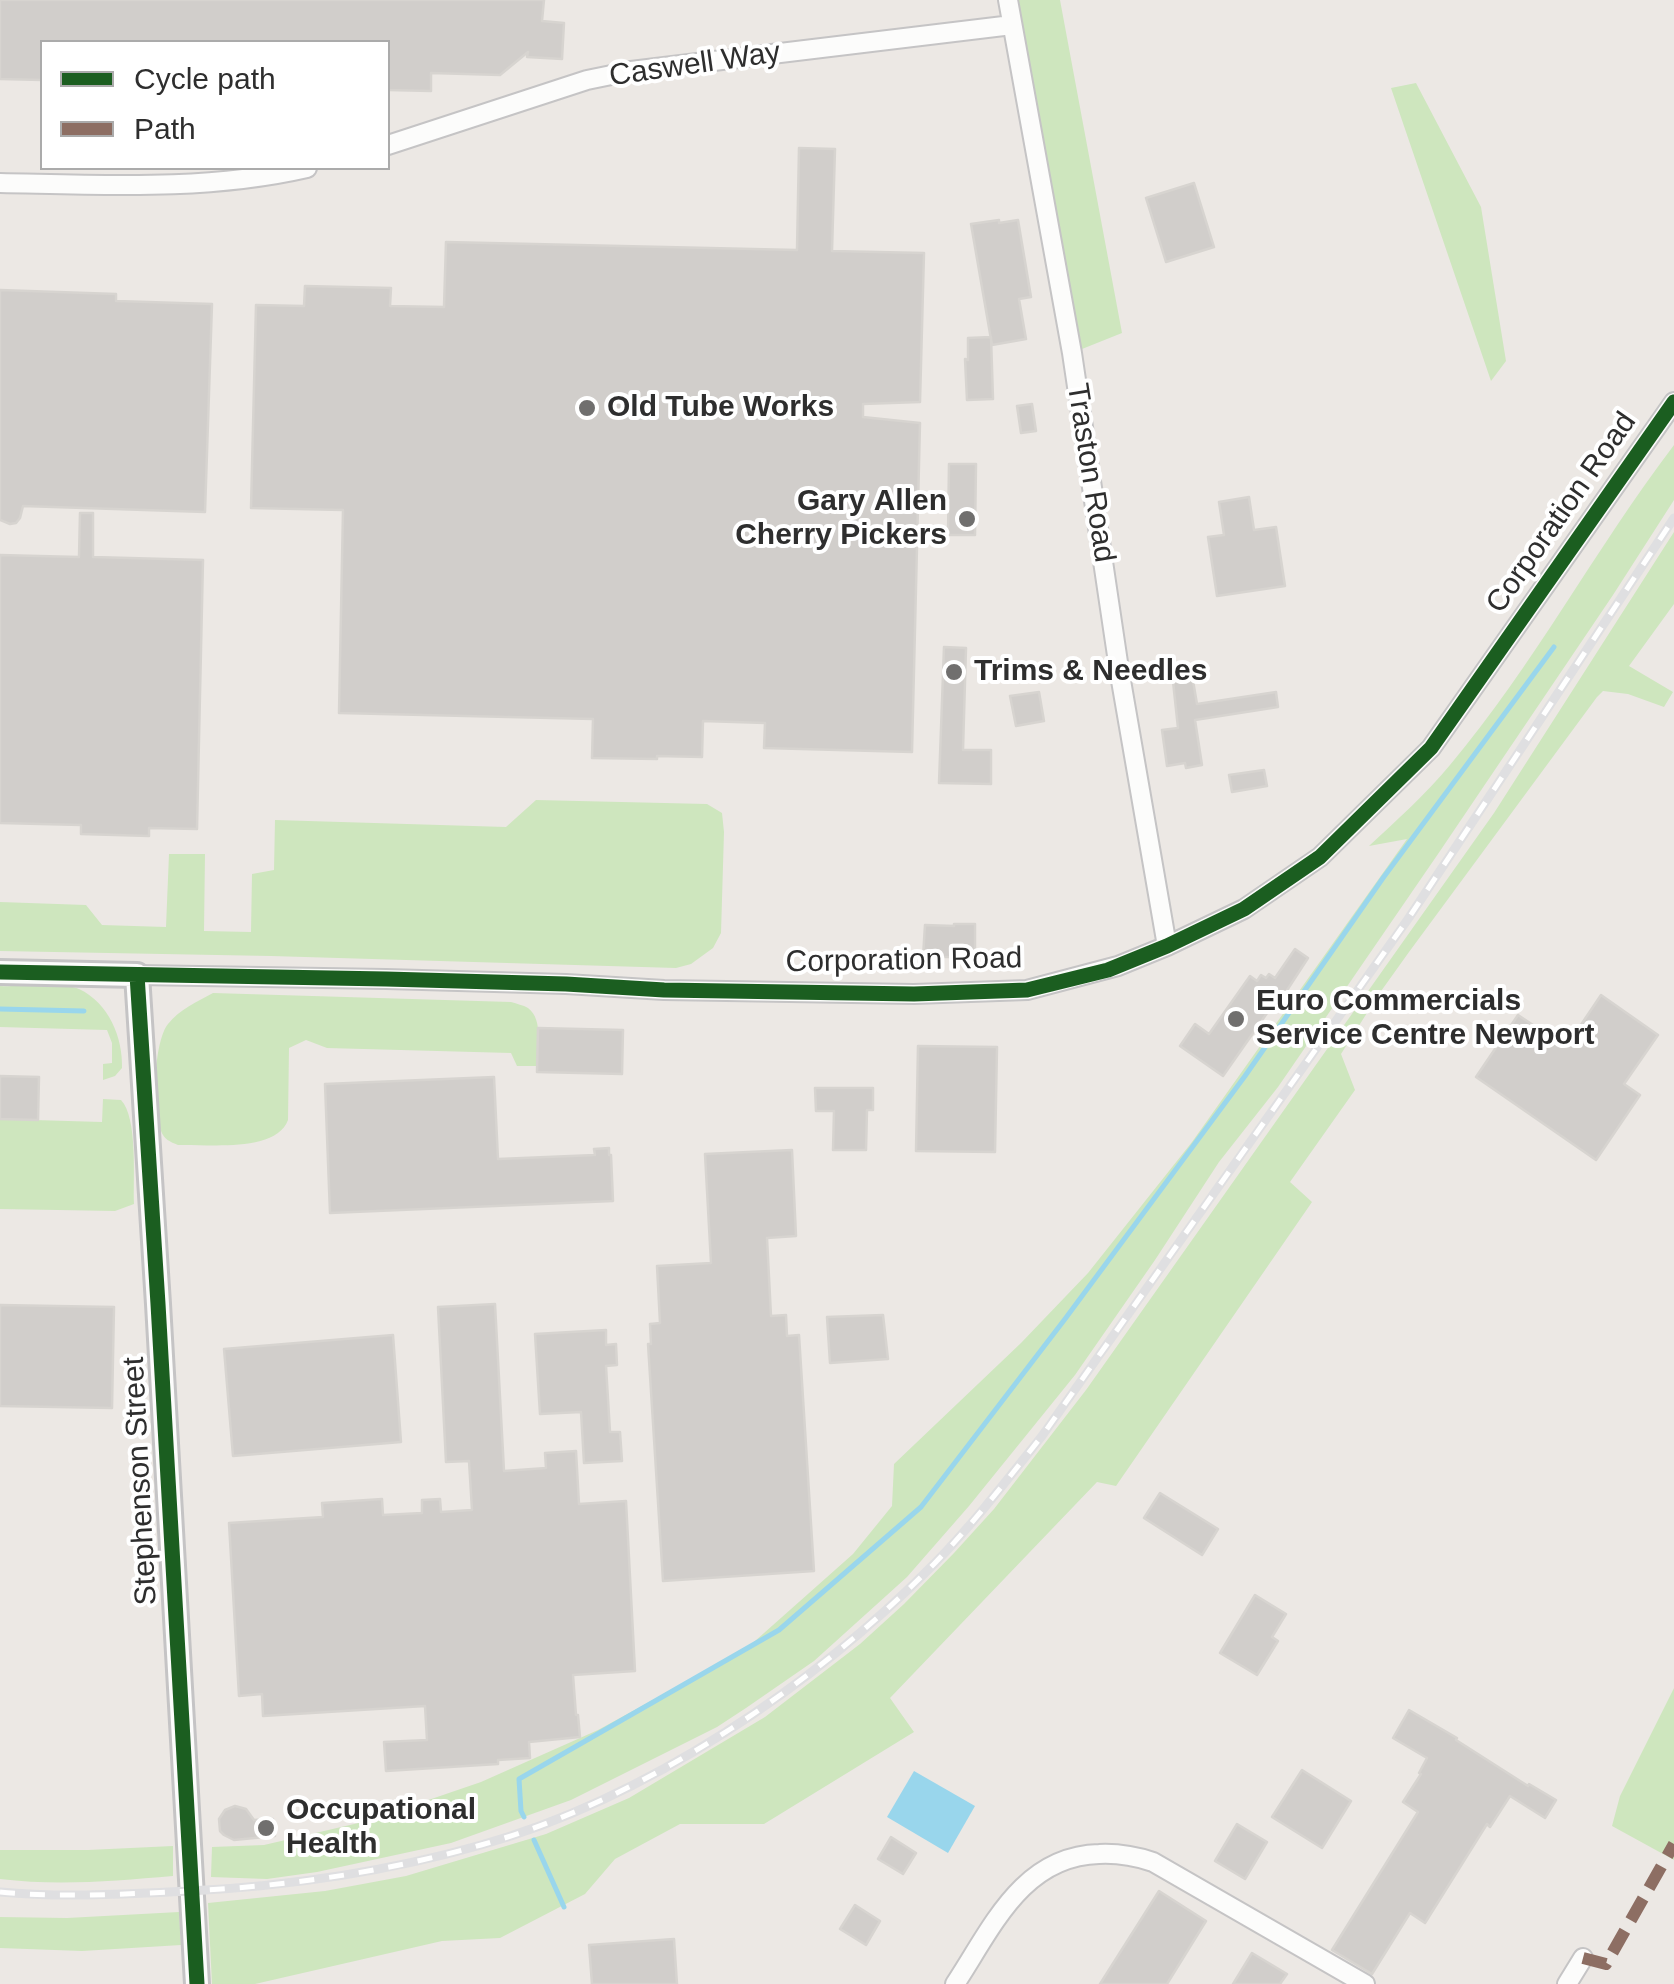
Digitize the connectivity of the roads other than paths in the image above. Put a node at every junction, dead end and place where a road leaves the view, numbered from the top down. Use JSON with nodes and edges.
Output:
{"nodes":[{"id":1,"x":1008,"y":0,"type":"edge"},
{"id":2,"x":1012,"y":25,"type":"junction"},
{"id":3,"x":390,"y":144,"type":"edge"},
{"id":4,"x":298,"y":170,"type":"edge"},
{"id":5,"x":0,"y":183,"type":"edge"},
{"id":6,"x":1674,"y":402,"type":"edge"},
{"id":7,"x":1166,"y":946,"type":"junction"},
{"id":8,"x":0,"y":972,"type":"edge"},
{"id":9,"x":136,"y":975,"type":"junction"},
{"id":10,"x":1584,"y":1958,"type":"dead end"},
{"id":11,"x":197,"y":1984,"type":"edge"},
{"id":12,"x":955,"y":1984,"type":"edge"},
{"id":13,"x":1365,"y":1984,"type":"edge"},
{"id":14,"x":1567,"y":1984,"type":"edge"}],
"edges":[{"from":1,"to":2,"type":"street","name":"Traston Road"},
{"from":2,"to":3,"type":"street","name":"Caswell Way"},
{"from":2,"to":7,"type":"street","name":"Traston Road"},
{"from":4,"to":5,"type":"street"},
{"from":6,"to":7,"type":"street","name":"Corporation Road"},
{"from":7,"to":9,"type":"street","name":"Corporation Road"},
{"from":8,"to":9,"type":"street","name":"Corporation Road"},
{"from":9,"to":11,"type":"street","name":"Stephenson Street"},
{"from":10,"to":14,"type":"street"},
{"from":12,"to":13,"type":"street"}]}
